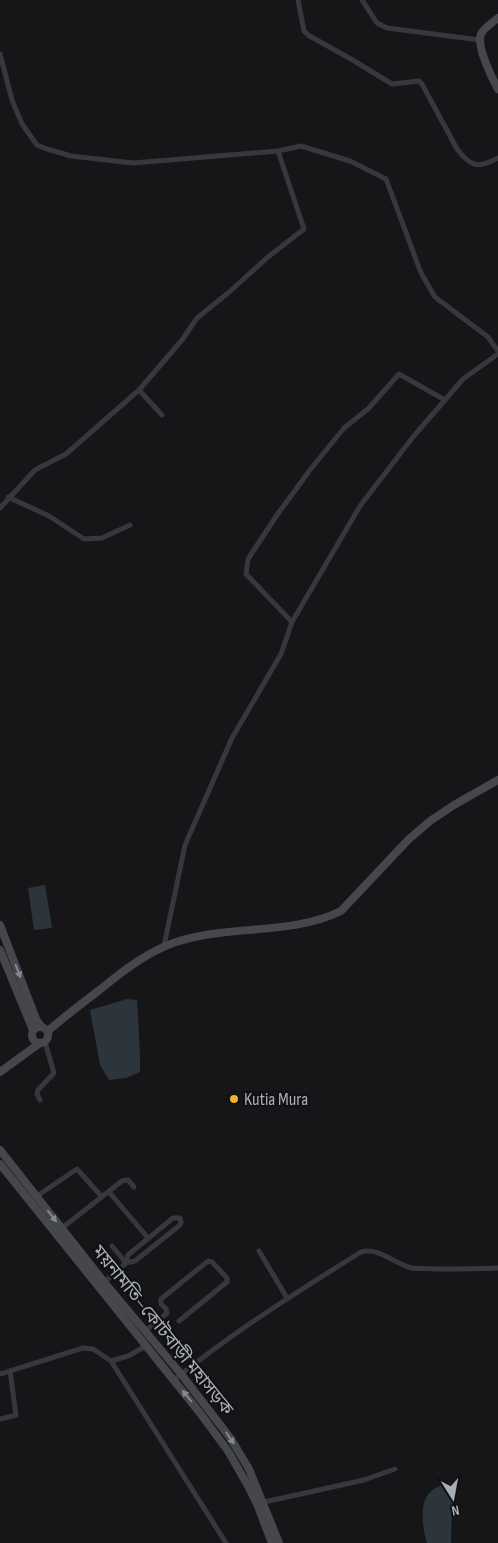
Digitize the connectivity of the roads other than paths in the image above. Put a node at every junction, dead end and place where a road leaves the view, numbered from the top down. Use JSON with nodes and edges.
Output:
{"nodes":[{"id":1,"x":298,"y":0,"type":"edge"},
{"id":2,"x":362,"y":0,"type":"edge"},
{"id":3,"x":498,"y":18,"type":"edge"},
{"id":4,"x":480,"y":40,"type":"junction"},
{"id":5,"x":0,"y":54,"type":"edge"},
{"id":6,"x":498,"y":89,"type":"edge"},
{"id":7,"x":278,"y":151,"type":"junction"},
{"id":8,"x":498,"y":158,"type":"edge"},
{"id":9,"x":498,"y":352,"type":"edge"},
{"id":10,"x":139,"y":390,"type":"junction"},
{"id":11,"x":445,"y":400,"type":"junction"},
{"id":12,"x":162,"y":415,"type":"dead end"},
{"id":13,"x":8,"y":498,"type":"junction"},
{"id":14,"x":0,"y":508,"type":"edge"},
{"id":15,"x":130,"y":526,"type":"dead end"},
{"id":16,"x":292,"y":622,"type":"junction"},
{"id":17,"x":498,"y":780,"type":"edge"},
{"id":18,"x":0,"y":925,"type":"edge"},
{"id":19,"x":164,"y":946,"type":"junction"},
{"id":20,"x":0,"y":950,"type":"edge"},
{"id":21,"x":44,"y":1028,"type":"junction"},
{"id":22,"x":38,"y":1038,"type":"junction"},
{"id":23,"x":0,"y":1068,"type":"edge"},
{"id":24,"x":0,"y":1072,"type":"edge"},
{"id":25,"x":40,"y":1100,"type":"dead end"},
{"id":26,"x":0,"y":1150,"type":"edge"},
{"id":27,"x":0,"y":1164,"type":"edge"},
{"id":28,"x":134,"y":1187,"type":"dead end"},
{"id":29,"x":109,"y":1192,"type":"junction"},
{"id":30,"x":37,"y":1196,"type":"junction"},
{"id":31,"x":102,"y":1197,"type":"junction"},
{"id":32,"x":62,"y":1228,"type":"junction"},
{"id":33,"x":148,"y":1238,"type":"junction"},
{"id":34,"x":112,"y":1246,"type":"dead end"},
{"id":35,"x":259,"y":1251,"type":"dead end"},
{"id":36,"x":126,"y":1263,"type":"junction"},
{"id":37,"x":498,"y":1268,"type":"edge"},
{"id":38,"x":102,"y":1285,"type":"junction"},
{"id":39,"x":287,"y":1298,"type":"junction"},
{"id":40,"x":179,"y":1321,"type":"dead end"},
{"id":41,"x":145,"y":1331,"type":"junction"},
{"id":42,"x":146,"y":1346,"type":"junction"},
{"id":43,"x":112,"y":1361,"type":"junction"},
{"id":44,"x":10,"y":1371,"type":"junction"},
{"id":45,"x":0,"y":1374,"type":"edge"},
{"id":46,"x":181,"y":1374,"type":"junction"},
{"id":47,"x":174,"y":1380,"type":"junction"},
{"id":48,"x":0,"y":1419,"type":"edge"},
{"id":49,"x":395,"y":1468,"type":"dead end"},
{"id":50,"x":260,"y":1503,"type":"junction"},
{"id":51,"x":226,"y":1543,"type":"edge"},
{"id":52,"x":272,"y":1543,"type":"edge"},
{"id":53,"x":279,"y":1543,"type":"edge"}],
"edges":[{"from":1,"to":8,"type":"street"},
{"from":2,"to":4,"type":"street"},
{"from":3,"to":4,"type":"main road"},
{"from":4,"to":6,"type":"main road"},
{"from":5,"to":7,"type":"street"},
{"from":7,"to":9,"type":"street"},
{"from":7,"to":10,"type":"street"},
{"from":9,"to":11,"type":"street"},
{"from":10,"to":12,"type":"street"},
{"from":10,"to":13,"type":"street"},
{"from":11,"to":16,"type":"street"},
{"from":11,"to":16,"type":"street"},
{"from":13,"to":14,"type":"street"},
{"from":13,"to":15,"type":"street"},
{"from":16,"to":19,"type":"street"},
{"from":17,"to":19,"type":"main road"},
{"from":18,"to":21,"type":"main road","one_way":true},
{"from":19,"to":21,"type":"main road"},
{"from":20,"to":22,"type":"main road"},
{"from":21,"to":22,"type":"main road"},
{"from":21,"to":22,"type":"main road"},
{"from":22,"to":23,"type":"main road"},
{"from":22,"to":24,"type":"main road"},
{"from":22,"to":25,"type":"street"},
{"from":26,"to":30,"type":"main road","name":"ময়নামতি–কোটবাড়ী মহাসড়ক"},
{"from":27,"to":38,"type":"main road","name":"ময়নামতি–কোটবাড়ী মহাসড়ক"},
{"from":28,"to":29,"type":"street"},
{"from":29,"to":31,"type":"street"},
{"from":29,"to":33,"type":"street"},
{"from":30,"to":31,"type":"street"},
{"from":30,"to":32,"type":"main road","name":"ময়নামতি–কোটবাড়ী মহাসড়ক","one_way":true},
{"from":31,"to":32,"type":"street"},
{"from":32,"to":38,"type":"main road","name":"ময়নামতি–কোটবাড়ী মহাসড়ক"},
{"from":33,"to":36,"type":"street"},
{"from":33,"to":36,"type":"street"},
{"from":34,"to":36,"type":"street"},
{"from":35,"to":39,"type":"street"},
{"from":36,"to":38,"type":"street"},
{"from":37,"to":39,"type":"street"},
{"from":38,"to":41,"type":"main road","name":"ময়নামতি–কোটবাড়ী মহাসড়ক"},
{"from":38,"to":42,"type":"main road","name":"ময়নামতি–কোটবাড়ী মহাসড়ক"},
{"from":39,"to":46,"type":"street"},
{"from":40,"to":41,"type":"street"},
{"from":41,"to":46,"type":"main road","name":"ময়নামতি–কোটবাড়ী মহাসড়ক"},
{"from":42,"to":43,"type":"street"},
{"from":42,"to":47,"type":"main road","name":"ময়নামতি–কোটবাড়ী মহাসড়ক"},
{"from":43,"to":44,"type":"street"},
{"from":43,"to":51,"type":"street"},
{"from":44,"to":45,"type":"street"},
{"from":44,"to":48,"type":"street"},
{"from":46,"to":47,"type":"street"},
{"from":46,"to":50,"type":"main road","name":"ময়নামতি–কোটবাড়ী মহাসড়ক","one_way":true},
{"from":50,"to":47,"type":"main road","name":"ময়নামতি–কোটবাড়ী মহাসড়ক","one_way":true},
{"from":49,"to":50,"type":"street"},
{"from":50,"to":52,"type":"main road","name":"ময়নামতি–কোটবাড়ী মহাসড়ক"},
{"from":50,"to":53,"type":"main road","name":"ময়নামতি–কোটবাড়ী মহাসড়ক"}]}
